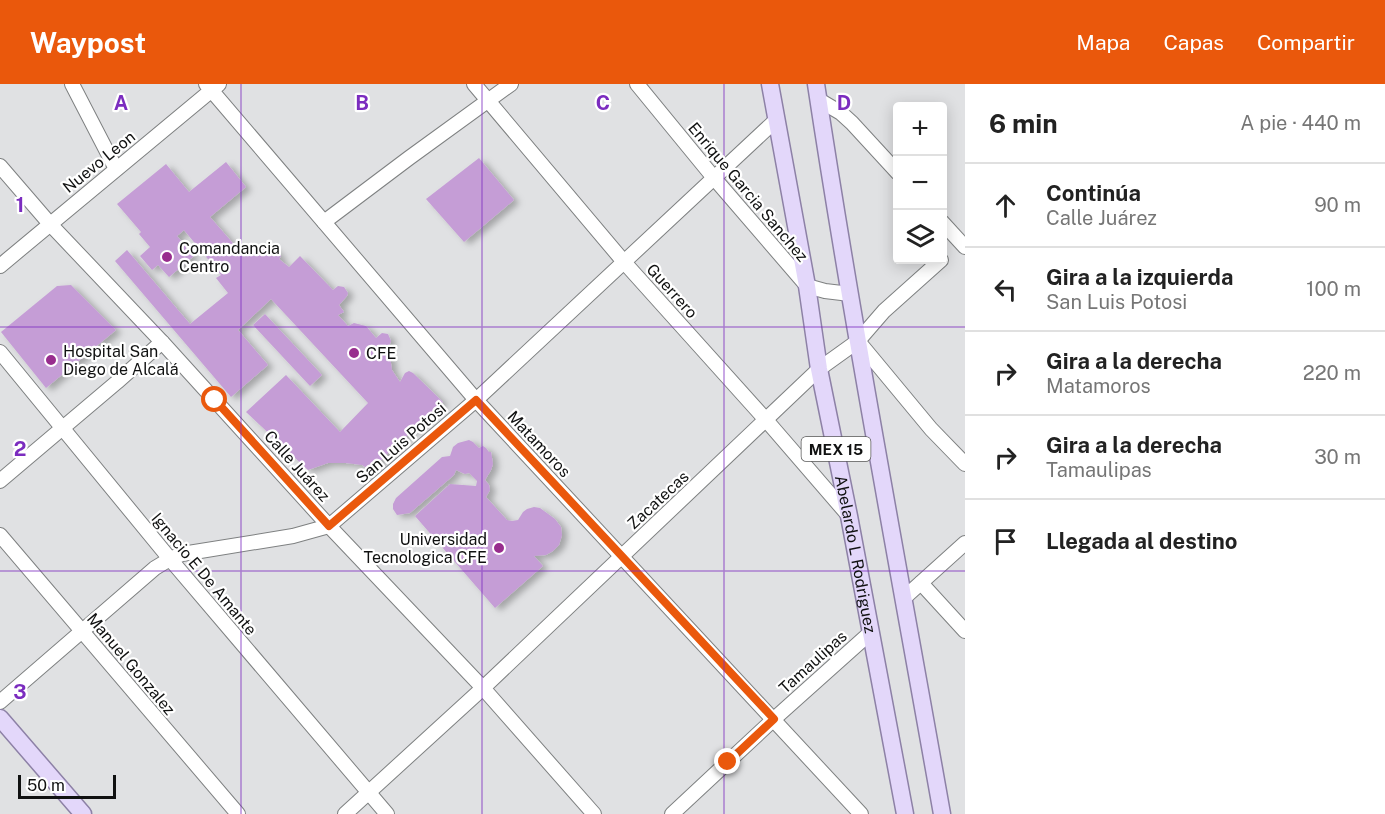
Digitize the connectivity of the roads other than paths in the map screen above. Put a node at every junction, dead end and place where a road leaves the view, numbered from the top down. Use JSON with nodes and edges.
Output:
{"nodes":[{"id":1,"x":72,"y":84,"type":"edge"},
{"id":2,"x":474,"y":84,"type":"edge"},
{"id":3,"x":511,"y":84,"type":"edge"},
{"id":4,"x":637,"y":84,"type":"edge"},
{"id":5,"x":770,"y":84,"type":"edge"},
{"id":6,"x":212,"y":86,"type":"edge"},
{"id":7,"x":818,"y":92,"type":"edge"},
{"id":8,"x":488,"y":100,"type":"junction"},
{"id":9,"x":776,"y":121,"type":"junction"},
{"id":10,"x":0,"y":165,"type":"edge"},
{"id":11,"x":116,"y":169,"type":"junction"},
{"id":12,"x":893,"y":169,"type":"edge"},
{"id":13,"x":714,"y":178,"type":"junction"},
{"id":14,"x":324,"y":222,"type":"junction"},
{"id":15,"x":50,"y":224,"type":"junction"},
{"id":16,"x":947,"y":227,"type":"edge"},
{"id":17,"x":963,"y":243,"type":"edge"},
{"id":18,"x":947,"y":255,"type":"edge"},
{"id":19,"x":624,"y":262,"type":"junction"},
{"id":20,"x":936,"y":264,"type":"edge"},
{"id":21,"x":0,"y":266,"type":"edge"},
{"id":22,"x":807,"y":286,"type":"junction"},
{"id":23,"x":850,"y":294,"type":"junction"},
{"id":24,"x":858,"y":341,"type":"junction"},
{"id":25,"x":162,"y":342,"type":"junction"},
{"id":26,"x":0,"y":352,"type":"edge"},
{"id":27,"x":819,"y":369,"type":"junction"},
{"id":28,"x":476,"y":400,"type":"junction"},
{"id":29,"x":766,"y":420,"type":"junction"},
{"id":30,"x":62,"y":428,"type":"junction"},
{"id":31,"x":965,"y":464,"type":"edge"},
{"id":32,"x":0,"y":480,"type":"edge"},
{"id":33,"x":849,"y":516,"type":"junction"},
{"id":34,"x":329,"y":526,"type":"junction"},
{"id":35,"x":0,"y":535,"type":"edge"},
{"id":36,"x":965,"y":543,"type":"edge"},
{"id":37,"x":622,"y":557,"type":"junction"},
{"id":38,"x":170,"y":559,"type":"junction"},
{"id":39,"x":921,"y":583,"type":"junction"},
{"id":40,"x":904,"y":598,"type":"junction"},
{"id":41,"x":82,"y":631,"type":"junction"},
{"id":42,"x":965,"y":631,"type":"edge"},
{"id":43,"x":870,"y":633,"type":"junction"},
{"id":44,"x":483,"y":688,"type":"junction"},
{"id":45,"x":0,"y":702,"type":"edge"},
{"id":46,"x":0,"y":718,"type":"edge"},
{"id":47,"x":774,"y":719,"type":"junction"},
{"id":48,"x":368,"y":793,"type":"junction"},
{"id":49,"x":83,"y":814,"type":"edge"},
{"id":50,"x":238,"y":814,"type":"edge"},
{"id":51,"x":345,"y":814,"type":"edge"},
{"id":52,"x":387,"y":814,"type":"edge"},
{"id":53,"x":594,"y":814,"type":"edge"},
{"id":54,"x":672,"y":814,"type":"edge"},
{"id":55,"x":861,"y":814,"type":"edge"},
{"id":56,"x":905,"y":814,"type":"edge"},
{"id":57,"x":942,"y":814,"type":"edge"}],
"edges":[{"from":1,"to":11,"type":"street"},
{"from":2,"to":8,"type":"street","name":"Guerrero"},
{"from":3,"to":8,"type":"street"},
{"from":4,"to":13,"type":"street","name":"Enrique Garcia Sanchez"},
{"from":5,"to":9,"type":"main road","name":"Abelardo L Rodriguez","number":"MEX 15"},
{"from":6,"to":11,"type":"street","name":"Nuevo Leon"},
{"from":6,"to":14,"type":"street","name":"Matamoros"},
{"from":7,"to":12,"type":"street"},
{"from":7,"to":23,"type":"main road","number":"MEX 15"},
{"from":8,"to":14,"type":"street"},
{"from":8,"to":19,"type":"street","name":"Guerrero"},
{"from":9,"to":13,"type":"street","name":"San Luis Potosi"},
{"from":9,"to":22,"type":"main road","name":"Abelardo L Rodriguez","number":"MEX 15"},
{"from":10,"to":15,"type":"street","name":"Calle Juárez"},
{"from":11,"to":15,"type":"street","name":"Nuevo Leon"},
{"from":13,"to":19,"type":"street","name":"San Luis Potosi"},
{"from":13,"to":22,"type":"street","name":"Enrique Garcia Sanchez"},
{"from":14,"to":28,"type":"street","name":"Matamoros"},
{"from":15,"to":21,"type":"street","name":"Nuevo Leon"},
{"from":15,"to":25,"type":"street","name":"Calle Juárez"},
{"from":16,"to":17,"type":"street"},
{"from":17,"to":18,"type":"street","name":"Zacatecas"},
{"from":19,"to":28,"type":"street","name":"San Luis Potosi"},
{"from":19,"to":29,"type":"street","name":"Guerrero"},
{"from":20,"to":24,"type":"street","name":"Zacatecas"},
{"from":22,"to":23,"type":"street","name":"Enrique Garcia Sanchez"},
{"from":22,"to":27,"type":"main road","name":"Abelardo L Rodriguez","number":"MEX 15"},
{"from":23,"to":24,"type":"main road","number":"MEX 15"},
{"from":24,"to":27,"type":"street","name":"Zacatecas"},
{"from":24,"to":31,"type":"street"},
{"from":24,"to":40,"type":"main road","number":"MEX 15"},
{"from":25,"to":30,"type":"street"},
{"from":25,"to":34,"type":"street","name":"Calle Juárez"},
{"from":26,"to":30,"type":"street","name":"Ignacio E De Amante"},
{"from":27,"to":29,"type":"street","name":"Zacatecas"},
{"from":27,"to":33,"type":"main road","name":"Abelardo L Rodriguez","number":"MEX 15"},
{"from":28,"to":34,"type":"street","name":"San Luis Potosi"},
{"from":28,"to":37,"type":"street","name":"Matamoros"},
{"from":29,"to":33,"type":"street","name":"Guerrero"},
{"from":29,"to":37,"type":"street","name":"Zacatecas"},
{"from":30,"to":32,"type":"street"},
{"from":30,"to":38,"type":"street","name":"Ignacio E De Amante"},
{"from":33,"to":43,"type":"main road","name":"Abelardo L Rodriguez","number":"MEX 15"},
{"from":34,"to":38,"type":"street","name":"San Luis Potosi"},
{"from":34,"to":44,"type":"street","name":"Calle Juárez"},
{"from":35,"to":41,"type":"street","name":"Manuel Gonzalez"},
{"from":36,"to":39,"type":"street"},
{"from":37,"to":44,"type":"street","name":"Zacatecas"},
{"from":37,"to":47,"type":"street","name":"Matamoros"},
{"from":38,"to":41,"type":"street","name":"San Luis Potosi"},
{"from":38,"to":48,"type":"street","name":"Ignacio E De Amante"},
{"from":39,"to":40,"type":"street"},
{"from":39,"to":42,"type":"street"},
{"from":40,"to":57,"type":"main road","number":"MEX 15"},
{"from":41,"to":45,"type":"street","name":"San Luis Potosi"},
{"from":41,"to":50,"type":"street","name":"Manuel Gonzalez"},
{"from":43,"to":47,"type":"street","name":"Tamaulipas"},
{"from":43,"to":56,"type":"main road","name":"Abelardo L Rodriguez","number":"MEX 15"},
{"from":44,"to":48,"type":"street","name":"Zacatecas"},
{"from":44,"to":53,"type":"street","name":"Calle Juárez"},
{"from":46,"to":49,"type":"main road"},
{"from":47,"to":54,"type":"street","name":"Tamaulipas"},
{"from":47,"to":55,"type":"street","name":"Matamoros"},
{"from":48,"to":51,"type":"street","name":"Zacatecas"},
{"from":48,"to":52,"type":"street","name":"Ignacio E De Amante"}]}
